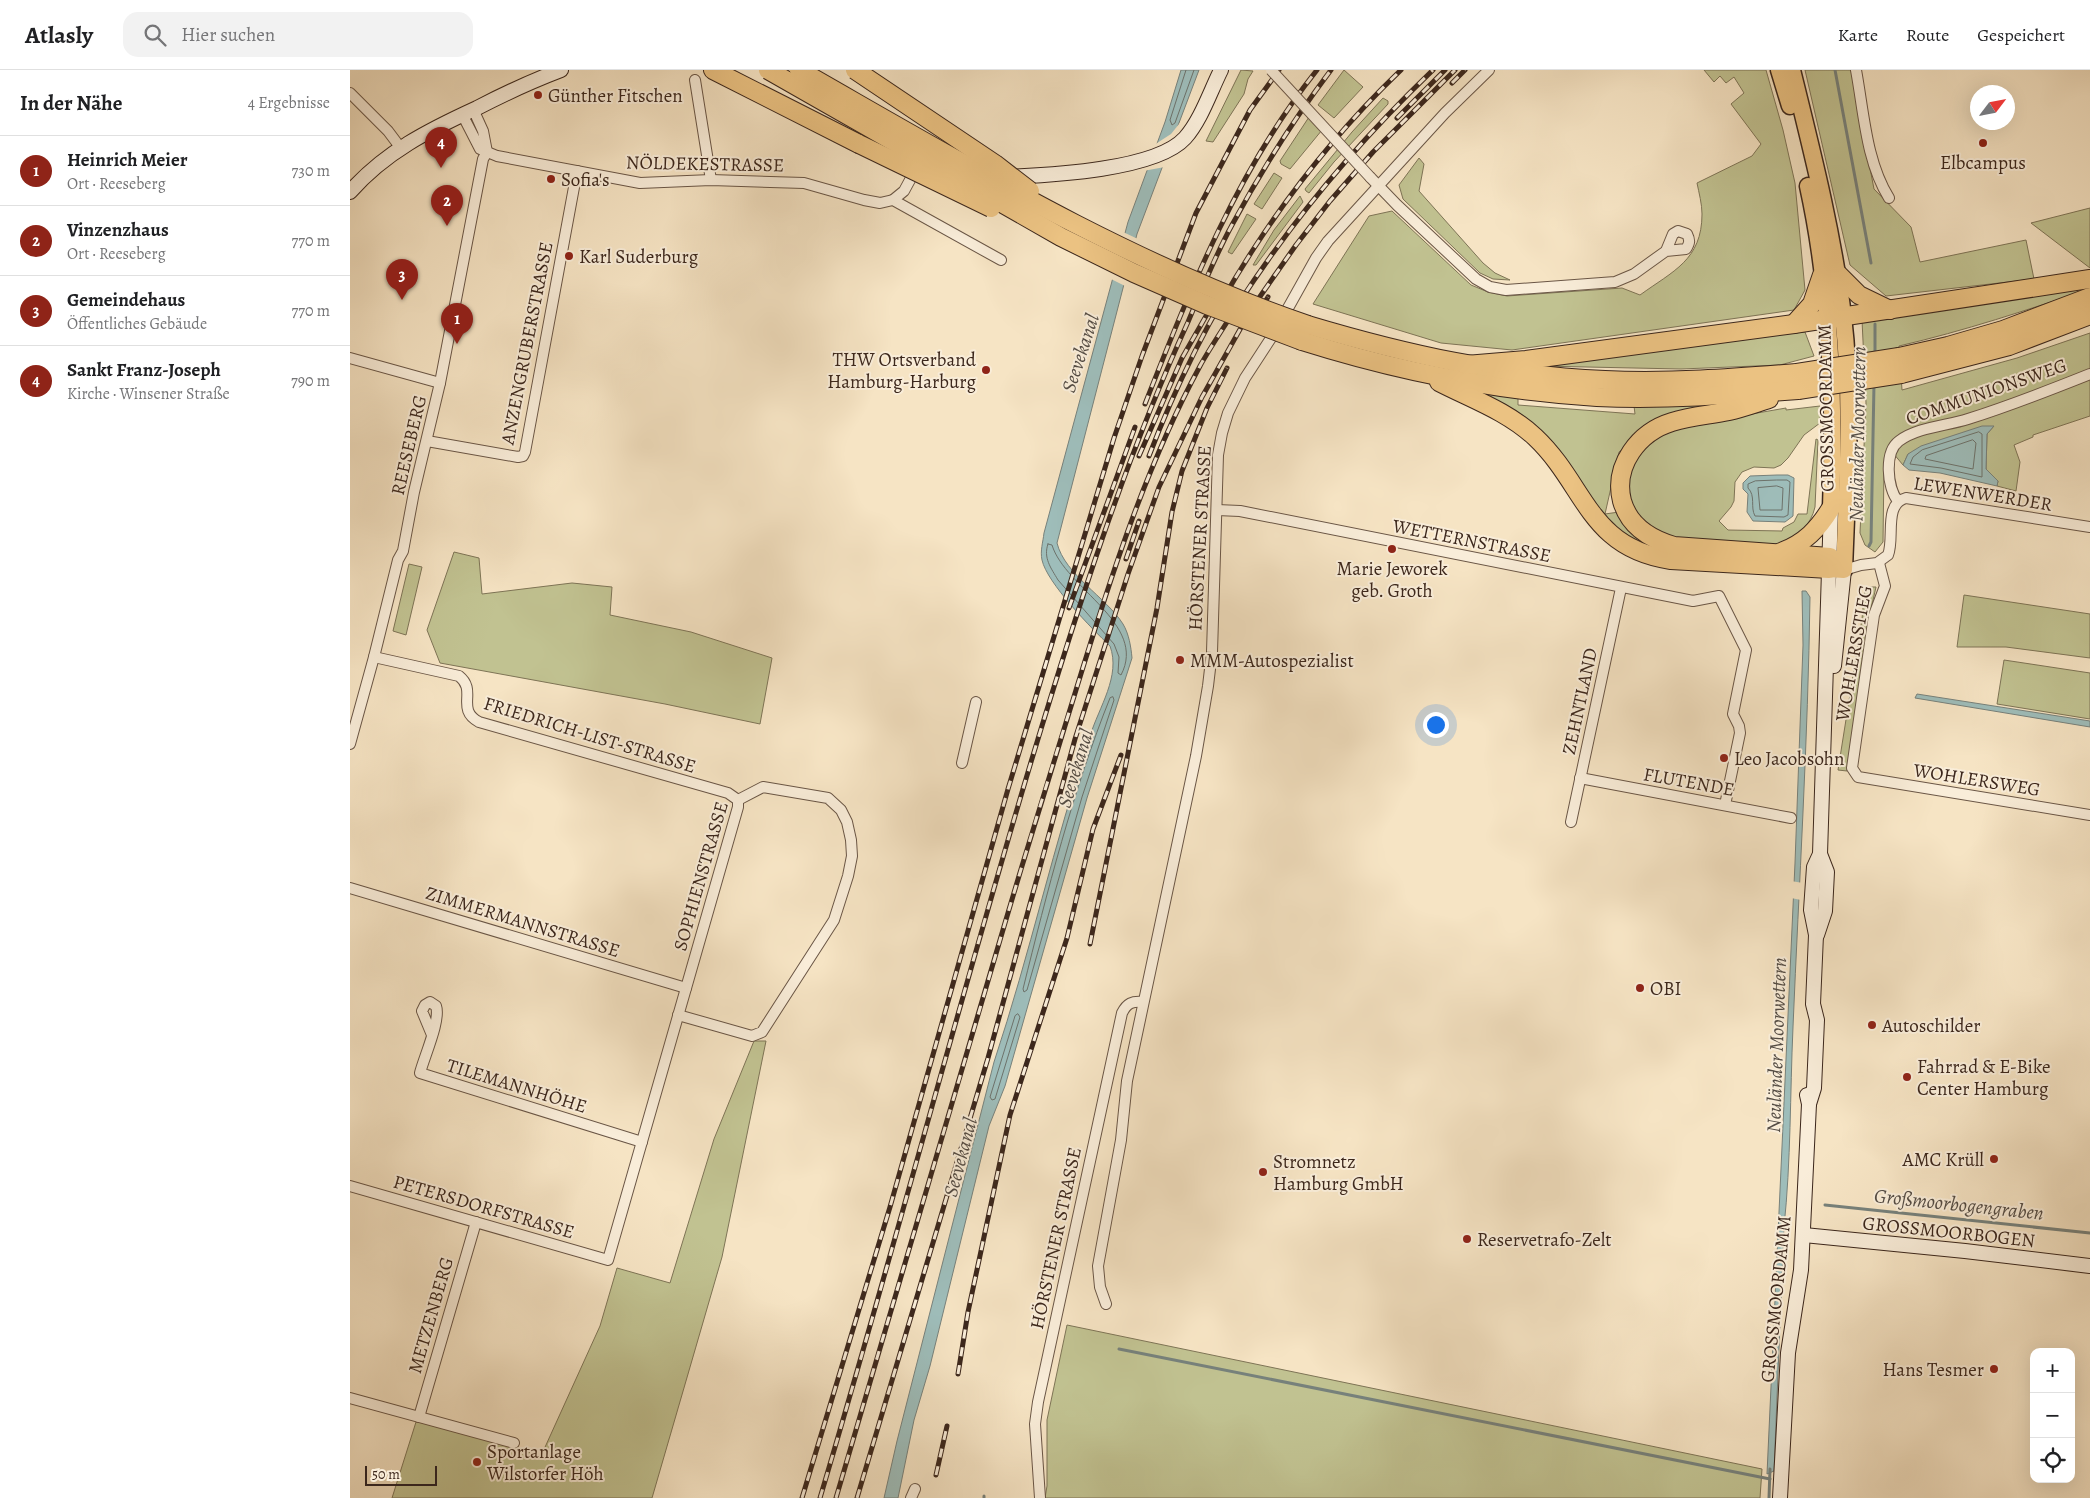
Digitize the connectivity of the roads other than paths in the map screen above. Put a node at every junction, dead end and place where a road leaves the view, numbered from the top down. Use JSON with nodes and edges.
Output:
{"nodes":[{"id":1,"x":550,"y":70,"type":"edge"},
{"id":2,"x":561,"y":70,"type":"edge"},
{"id":3,"x":714,"y":70,"type":"edge"},
{"id":4,"x":768,"y":70,"type":"edge"},
{"id":5,"x":781,"y":70,"type":"edge"},
{"id":6,"x":798,"y":70,"type":"edge"},
{"id":7,"x":855,"y":70,"type":"edge"},
{"id":8,"x":1221,"y":70,"type":"edge"},
{"id":9,"x":1271,"y":70,"type":"edge"},
{"id":10,"x":1489,"y":70,"type":"edge"},
{"id":11,"x":1779,"y":70,"type":"edge"},
{"id":12,"x":1792,"y":70,"type":"edge"},
{"id":13,"x":1856,"y":70,"type":"edge"},
{"id":14,"x":534,"y":80,"type":"junction"},
{"id":15,"x":695,"y":80,"type":"dead end"},
{"id":16,"x":824,"y":92,"type":"junction"},
{"id":17,"x":350,"y":93,"type":"edge"},
{"id":18,"x":468,"y":112,"type":"junction"},
{"id":19,"x":400,"y":147,"type":"junction"},
{"id":20,"x":926,"y":151,"type":"junction"},
{"id":21,"x":487,"y":152,"type":"junction"},
{"id":22,"x":577,"y":171,"type":"junction"},
{"id":23,"x":711,"y":180,"type":"junction"},
{"id":24,"x":1378,"y":186,"type":"junction"},
{"id":25,"x":350,"y":192,"type":"edge"},
{"id":26,"x":1889,"y":198,"type":"dead end"},
{"id":27,"x":893,"y":200,"type":"junction"},
{"id":28,"x":1066,"y":230,"type":"junction"},
{"id":29,"x":1666,"y":251,"type":"dead end"},
{"id":30,"x":1001,"y":260,"type":"dead end"},
{"id":31,"x":1830,"y":274,"type":"junction"},
{"id":32,"x":2090,"y":279,"type":"edge"},
{"id":33,"x":2090,"y":297,"type":"edge"},
{"id":34,"x":1891,"y":310,"type":"junction"},
{"id":35,"x":2090,"y":315,"type":"edge"},
{"id":36,"x":1835,"y":318,"type":"junction"},
{"id":37,"x":1794,"y":324,"type":"junction"},
{"id":38,"x":1305,"y":333,"type":"junction"},
{"id":39,"x":350,"y":358,"type":"edge"},
{"id":40,"x":1466,"y":365,"type":"junction"},
{"id":41,"x":1900,"y":365,"type":"junction"},
{"id":42,"x":1416,"y":371,"type":"junction"},
{"id":43,"x":2090,"y":374,"type":"edge"},
{"id":44,"x":1798,"y":382,"type":"junction"},
{"id":45,"x":440,"y":383,"type":"junction"},
{"id":46,"x":427,"y":441,"type":"junction"},
{"id":47,"x":1898,"y":501,"type":"junction"},
{"id":48,"x":1831,"y":508,"type":"junction"},
{"id":49,"x":1217,"y":510,"type":"junction"},
{"id":50,"x":2090,"y":528,"type":"edge"},
{"id":51,"x":1782,"y":552,"type":"junction"},
{"id":52,"x":1837,"y":563,"type":"junction"},
{"id":53,"x":1879,"y":563,"type":"junction"},
{"id":54,"x":1621,"y":588,"type":"junction"},
{"id":55,"x":374,"y":657,"type":"junction"},
{"id":56,"x":976,"y":702,"type":"dead end"},
{"id":57,"x":350,"y":744,"type":"edge"},
{"id":58,"x":962,"y":763,"type":"dead end"},
{"id":59,"x":1858,"y":777,"type":"joint"},
{"id":60,"x":1580,"y":778,"type":"junction"},
{"id":61,"x":738,"y":800,"type":"junction"},
{"id":62,"x":1725,"y":805,"type":"junction"},
{"id":63,"x":2090,"y":815,"type":"edge"},
{"id":64,"x":1791,"y":818,"type":"dead end"},
{"id":65,"x":1571,"y":822,"type":"dead end"},
{"id":66,"x":1820,"y":854,"type":"junction"},
{"id":67,"x":350,"y":888,"type":"edge"},
{"id":68,"x":1816,"y":936,"type":"junction"},
{"id":69,"x":686,"y":988,"type":"junction"},
{"id":70,"x":1143,"y":1002,"type":"junction"},
{"id":71,"x":1813,"y":1004,"type":"junction"},
{"id":72,"x":678,"y":1016,"type":"junction"},
{"id":73,"x":1807,"y":1025,"type":"junction"},
{"id":74,"x":432,"y":1035,"type":"dead end"},
{"id":75,"x":1816,"y":1037,"type":"junction"},
{"id":76,"x":1809,"y":1104,"type":"junction"},
{"id":77,"x":642,"y":1142,"type":"junction"},
{"id":78,"x":351,"y":1189,"type":"edge"},
{"id":79,"x":476,"y":1222,"type":"junction"},
{"id":80,"x":1804,"y":1235,"type":"junction"},
{"id":81,"x":608,"y":1260,"type":"joint"},
{"id":82,"x":2090,"y":1266,"type":"edge"},
{"id":83,"x":1106,"y":1304,"type":"dead end"},
{"id":84,"x":350,"y":1398,"type":"edge"},
{"id":85,"x":418,"y":1416,"type":"junction"},
{"id":86,"x":514,"y":1443,"type":"dead end"},
{"id":87,"x":1040,"y":1498,"type":"edge"},
{"id":88,"x":1780,"y":1498,"type":"edge"}],
"edges":[{"from":1,"to":14,"type":"main road"},
{"from":2,"to":14,"type":"main road"},
{"from":3,"to":28,"type":"highway","bridge":true},
{"from":4,"to":28,"type":"highway","bridge":true},
{"from":5,"to":16,"type":"main road"},
{"from":6,"to":16,"type":"main road"},
{"from":6,"to":28,"type":"highway","bridge":true},
{"from":7,"to":28,"type":"highway","bridge":true},
{"from":8,"to":20,"type":"main road"},
{"from":9,"to":24,"type":"street","bridge":true},
{"from":10,"to":24,"type":"street","name":"HÖRSTENER STRASSE"},
{"from":11,"to":31,"type":"main road","name":"GROSSMOORDAMM"},
{"from":12,"to":31,"type":"main road","name":"GROSSMOORDAMM"},
{"from":13,"to":26,"type":"street"},
{"from":14,"to":18,"type":"main road"},
{"from":15,"to":23,"type":"street"},
{"from":16,"to":20,"type":"main road"},
{"from":17,"to":19,"type":"street"},
{"from":18,"to":19,"type":"main road"},
{"from":18,"to":21,"type":"street"},
{"from":19,"to":25,"type":"main road"},
{"from":20,"to":27,"type":"street"},
{"from":21,"to":22,"type":"street","name":"NÖLDEKESTRASSE"},
{"from":21,"to":45,"type":"street","name":"REESEBERG"},
{"from":22,"to":23,"type":"street","name":"NÖLDEKESTRASSE"},
{"from":22,"to":46,"type":"street","name":"ANZENGRUBERSTRASSE"},
{"from":23,"to":27,"type":"street","name":"NÖLDEKESTRASSE"},
{"from":24,"to":29,"type":"street"},
{"from":24,"to":49,"type":"street","name":"HÖRSTENER STRASSE"},
{"from":27,"to":30,"type":"street"},
{"from":28,"to":38,"type":"highway","bridge":true},
{"from":31,"to":34,"type":"highway"},
{"from":31,"to":36,"type":"main road","name":"GROSSMOORDAMM"},
{"from":31,"to":37,"type":"highway"},
{"from":32,"to":34,"type":"highway"},
{"from":33,"to":41,"type":"highway"},
{"from":34,"to":36,"type":"highway"},
{"from":35,"to":41,"type":"highway"},
{"from":36,"to":37,"type":"highway"},
{"from":36,"to":48,"type":"main road","name":"GROSSMOORDAMM"},
{"from":36,"to":52,"type":"main road","name":"GROSSMOORDAMM"},
{"from":37,"to":40,"type":"highway"},
{"from":38,"to":40,"type":"highway"},
{"from":38,"to":42,"type":"highway"},
{"from":39,"to":45,"type":"street"},
{"from":40,"to":44,"type":"highway"},
{"from":41,"to":44,"type":"highway","bridge":true},
{"from":42,"to":44,"type":"highway"},
{"from":42,"to":52,"type":"highway"},
{"from":43,"to":47,"type":"street","name":"COMMUNIONSWEG"},
{"from":44,"to":51,"type":"highway"},
{"from":45,"to":46,"type":"street","name":"REESEBERG"},
{"from":46,"to":55,"type":"street","name":"REESEBERG"},
{"from":47,"to":50,"type":"street","name":"LEWENWERDER"},
{"from":47,"to":53,"type":"street","name":"LEWENWERDER"},
{"from":48,"to":51,"type":"highway"},
{"from":48,"to":52,"type":"main road","name":"GROSSMOORDAMM"},
{"from":49,"to":54,"type":"street","name":"WETTERNSTRASSE"},
{"from":49,"to":70,"type":"street","name":"HÖRSTENER STRASSE"},
{"from":51,"to":52,"type":"highway"},
{"from":52,"to":53,"type":"street"},
{"from":52,"to":66,"type":"main road","name":"GROSSMOORDAMM"},
{"from":53,"to":59,"type":"street","name":"WOHLERSSTIEG"},
{"from":54,"to":60,"type":"street","name":"ZEHNTLAND"},
{"from":54,"to":62,"type":"street","name":"WETTERNSTRASSE"},
{"from":55,"to":57,"type":"street","name":"REESEBERG"},
{"from":55,"to":61,"type":"street","name":"FRIEDRICH-LIST-STRASSE"},
{"from":56,"to":58,"type":"street"},
{"from":59,"to":63,"type":"street","name":"WOHLERSWEG"},
{"from":60,"to":62,"type":"street","name":"FLUTENDE"},
{"from":60,"to":65,"type":"street","name":"ZEHNTLAND"},
{"from":61,"to":69,"type":"street","name":"SOPHIENSTRASSE"},
{"from":61,"to":72,"type":"street","name":"SOPHIENSTRASSE"},
{"from":62,"to":64,"type":"street","name":"FLUTENDE"},
{"from":66,"to":68,"type":"main road","name":"GROSSMOORDAMM"},
{"from":66,"to":68,"type":"main road","name":"GROSSMOORDAMM"},
{"from":67,"to":69,"type":"street","name":"ZIMMERMANNSTRASSE"},
{"from":68,"to":71,"type":"main road","name":"GROSSMOORDAMM"},
{"from":69,"to":72,"type":"street","name":"SOPHIENSTRASSE"},
{"from":70,"to":83,"type":"street","name":"HÖRSTENER STRASSE"},
{"from":70,"to":87,"type":"street","name":"HÖRSTENER STRASSE"},
{"from":71,"to":73,"type":"main road","name":"GROSSMOORDAMM"},
{"from":71,"to":75,"type":"main road","name":"GROSSMOORDAMM"},
{"from":72,"to":77,"type":"street","name":"SOPHIENSTRASSE"},
{"from":73,"to":75,"type":"main road"},
{"from":73,"to":76,"type":"main road","name":"GROSSMOORDAMM"},
{"from":74,"to":77,"type":"street","name":"TILEMANNHÖHE"},
{"from":75,"to":76,"type":"main road","name":"GROSSMOORDAMM"},
{"from":76,"to":80,"type":"main road","name":"GROSSMOORDAMM"},
{"from":77,"to":81,"type":"street","name":"SOPHIENSTRASSE"},
{"from":78,"to":79,"type":"street","name":"PETERSDORFSTRASSE"},
{"from":79,"to":81,"type":"street","name":"PETERSDORFSTRASSE"},
{"from":79,"to":85,"type":"street","name":"METZENBERG"},
{"from":80,"to":82,"type":"main road","name":"GROSSMOORBOGEN"},
{"from":80,"to":88,"type":"main road","name":"GROSSMOORDAMM"},
{"from":84,"to":85,"type":"street"},
{"from":85,"to":86,"type":"street"}]}
